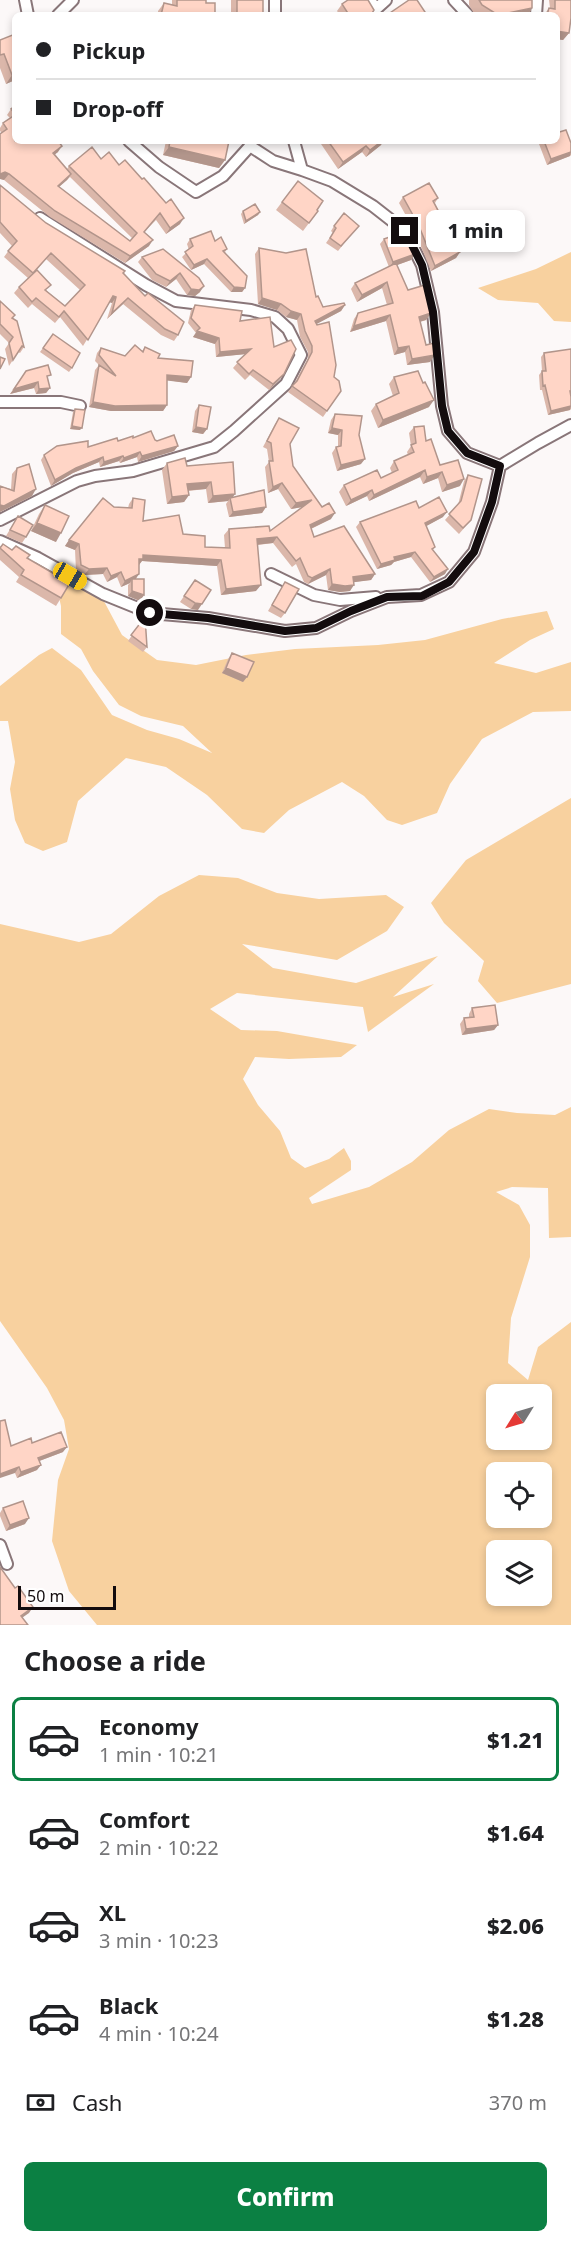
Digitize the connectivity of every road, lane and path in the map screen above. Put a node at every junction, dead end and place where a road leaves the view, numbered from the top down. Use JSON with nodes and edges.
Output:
{"nodes":[{"id":1,"x":73,"y":0,"type":"edge"},
{"id":2,"x":366,"y":0,"type":"edge"},
{"id":3,"x":386,"y":0,"type":"edge"},
{"id":4,"x":454,"y":0,"type":"edge"},
{"id":5,"x":61,"y":12,"type":"edge"},
{"id":6,"x":465,"y":12,"type":"edge"},
{"id":7,"x":132,"y":144,"type":"edge"},
{"id":8,"x":295,"y":144,"type":"edge"},
{"id":9,"x":302,"y":170,"type":"junction"},
{"id":10,"x":28,"y":209,"type":"edge"},
{"id":11,"x":0,"y":402,"type":"edge"},
{"id":12,"x":80,"y":406,"type":"dead end"},
{"id":13,"x":571,"y":425,"type":"edge"},
{"id":14,"x":500,"y":466,"type":"junction"},
{"id":15,"x":0,"y":520,"type":"edge"},
{"id":16,"x":0,"y":541,"type":"edge"},
{"id":17,"x":271,"y":574,"type":"dead end"},
{"id":18,"x":387,"y":597,"type":"junction"},
{"id":19,"x":0,"y":1545,"type":"edge"},
{"id":20,"x":7,"y":1564,"type":"dead end"}],
"edges":[{"from":1,"to":5,"type":"street"},
{"from":2,"to":3,"type":"street"},
{"from":4,"to":6,"type":"street"},
{"from":7,"to":9,"type":"street"},
{"from":8,"to":9,"type":"street"},
{"from":9,"to":14,"type":"street"},
{"from":10,"to":15,"type":"street"},
{"from":11,"to":12,"type":"street"},
{"from":13,"to":14,"type":"street"},
{"from":14,"to":18,"type":"street"},
{"from":16,"to":18,"type":"street"},
{"from":17,"to":18,"type":"street"},
{"from":19,"to":20,"type":"street"}]}
